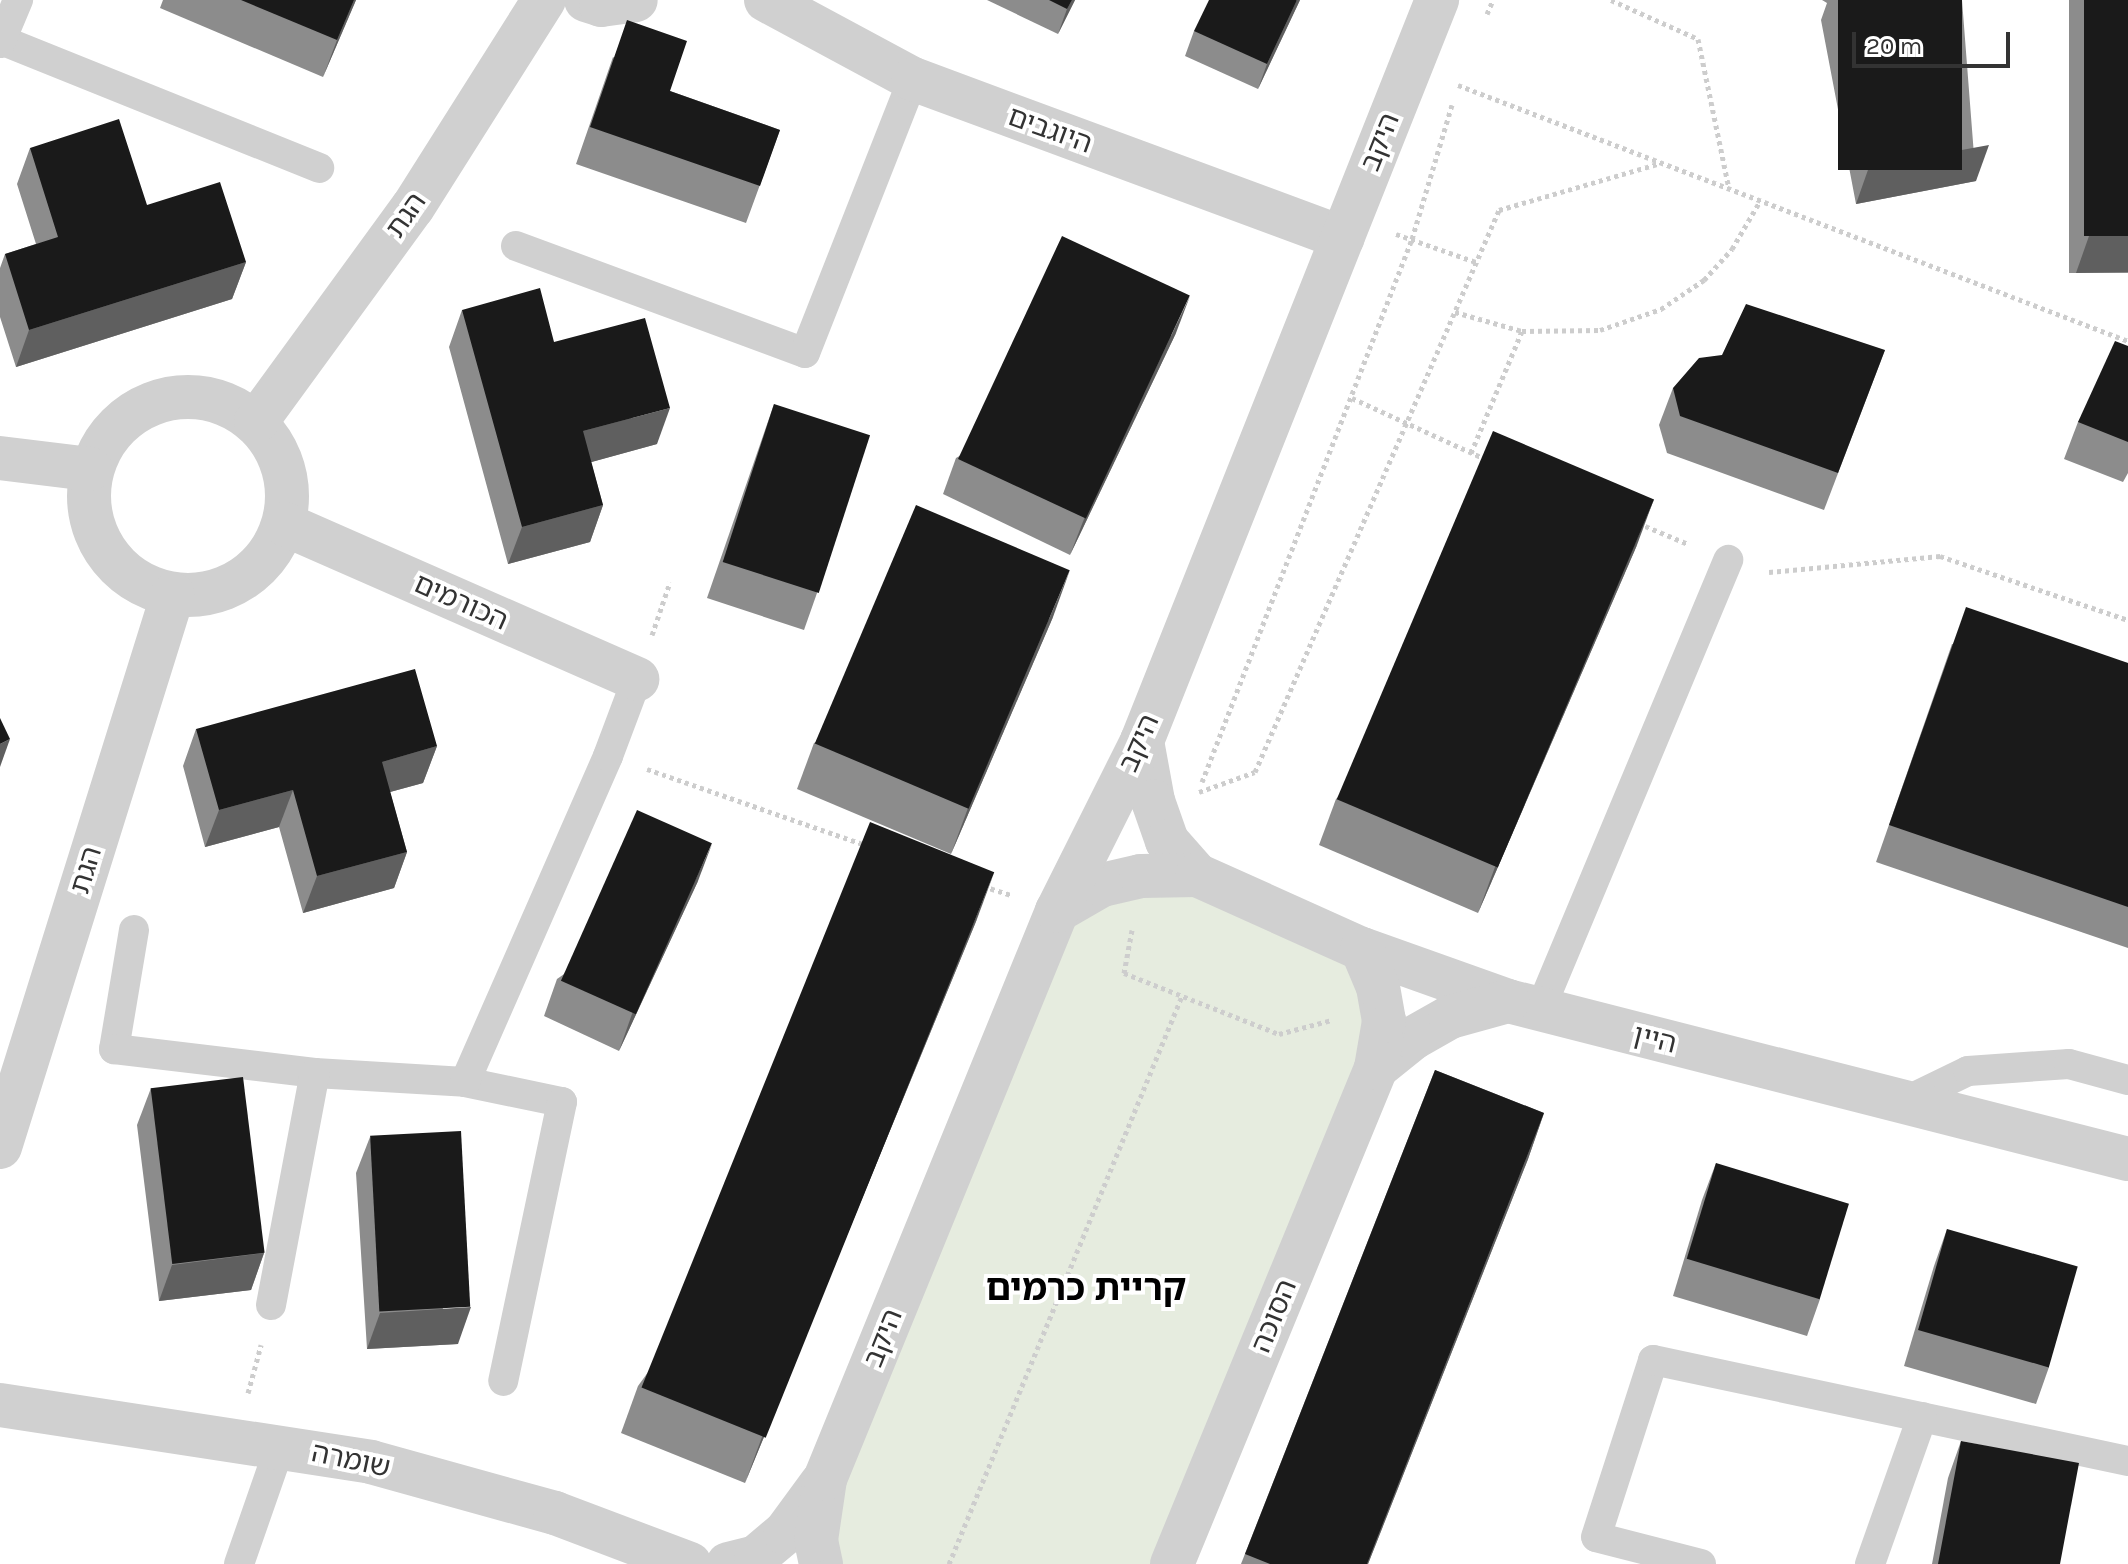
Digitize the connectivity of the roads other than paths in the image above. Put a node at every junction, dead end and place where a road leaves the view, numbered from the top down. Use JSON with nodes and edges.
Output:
{"nodes":[{"id":1,"x":18,"y":0,"type":"edge"},
{"id":2,"x":544,"y":0,"type":"edge"},
{"id":3,"x":586,"y":0,"type":"edge"},
{"id":4,"x":636,"y":0,"type":"edge"},
{"id":5,"x":766,"y":0,"type":"edge"},
{"id":6,"x":1437,"y":0,"type":"edge"},
{"id":7,"x":1,"y":41,"type":"edge"},
{"id":8,"x":913,"y":79,"type":"junction"},
{"id":9,"x":319,"y":168,"type":"dead end"},
{"id":10,"x":1346,"y":228,"type":"junction"},
{"id":11,"x":516,"y":246,"type":"dead end"},
{"id":12,"x":256,"y":422,"type":"junction"},
{"id":13,"x":0,"y":458,"type":"edge"},
{"id":14,"x":90,"y":469,"type":"junction"},
{"id":15,"x":284,"y":524,"type":"junction"},
{"id":16,"x":1728,"y":560,"type":"dead end"},
{"id":17,"x":173,"y":594,"type":"junction"},
{"id":18,"x":637,"y":679,"type":"joint"},
{"id":19,"x":1142,"y":741,"type":"junction"},
{"id":20,"x":1197,"y":875,"type":"junction"},
{"id":21,"x":1057,"y":911,"type":"junction"},
{"id":22,"x":134,"y":930,"type":"dead end"},
{"id":23,"x":1362,"y":949,"type":"junction"},
{"id":24,"x":1524,"y":1006,"type":"junction"},
{"id":25,"x":1376,"y":1068,"type":"junction"},
{"id":26,"x":315,"y":1073,"type":"junction"},
{"id":27,"x":2128,"y":1080,"type":"edge"},
{"id":28,"x":465,"y":1082,"type":"junction"},
{"id":29,"x":1904,"y":1102,"type":"junction"},
{"id":30,"x":0,"y":1147,"type":"edge"},
{"id":31,"x":2128,"y":1159,"type":"edge"},
{"id":32,"x":271,"y":1305,"type":"road end"},
{"id":33,"x":503,"y":1381,"type":"dead end"},
{"id":34,"x":0,"y":1405,"type":"edge"},
{"id":35,"x":1922,"y":1417,"type":"junction"},
{"id":36,"x":280,"y":1446,"type":"junction"},
{"id":37,"x":2128,"y":1461,"type":"edge"},
{"id":38,"x":825,"y":1479,"type":"junction"},
{"id":39,"x":239,"y":1564,"type":"edge"},
{"id":40,"x":690,"y":1564,"type":"edge"},
{"id":41,"x":728,"y":1564,"type":"edge"},
{"id":42,"x":821,"y":1564,"type":"edge"},
{"id":43,"x":1172,"y":1564,"type":"edge"},
{"id":44,"x":1701,"y":1564,"type":"edge"},
{"id":45,"x":1870,"y":1564,"type":"edge"}],
"edges":[{"from":1,"to":7,"type":"lane"},
{"from":2,"to":12,"type":"street","name":"הגת"},
{"from":3,"to":4,"type":"street"},
{"from":5,"to":8,"type":"street","name":"היוגבים"},
{"from":6,"to":10,"type":"street","name":"היקב"},
{"from":7,"to":9,"type":"lane"},
{"from":8,"to":10,"type":"street","name":"היוגבים"},
{"from":8,"to":11,"type":"lane"},
{"from":10,"to":19,"type":"street","name":"היקב"},
{"from":12,"to":14,"type":"street"},
{"from":12,"to":15,"type":"street"},
{"from":13,"to":14,"type":"street"},
{"from":14,"to":17,"type":"street"},
{"from":15,"to":17,"type":"street"},
{"from":15,"to":18,"type":"street","name":"הכורמים"},
{"from":16,"to":24,"type":"lane"},
{"from":17,"to":30,"type":"street","name":"הגת"},
{"from":18,"to":28,"type":"lane"},
{"from":19,"to":20,"type":"street","name":"היין"},
{"from":19,"to":21,"type":"street","name":"היקב"},
{"from":20,"to":21,"type":"street","name":"היין"},
{"from":20,"to":23,"type":"street","name":"היין"},
{"from":21,"to":38,"type":"street","name":"היקב"},
{"from":22,"to":26,"type":"lane"},
{"from":23,"to":24,"type":"street","name":"היין"},
{"from":23,"to":25,"type":"street","name":"הסוכה"},
{"from":24,"to":25,"type":"street","name":"הסוכה"},
{"from":24,"to":29,"type":"street","name":"היין"},
{"from":25,"to":43,"type":"street","name":"הסוכה"},
{"from":26,"to":28,"type":"lane"},
{"from":26,"to":32,"type":"lane"},
{"from":27,"to":29,"type":"lane"},
{"from":28,"to":33,"type":"lane"},
{"from":29,"to":31,"type":"street","name":"היין"},
{"from":34,"to":36,"type":"street","name":"שומרה"},
{"from":35,"to":37,"type":"lane"},
{"from":35,"to":44,"type":"lane"},
{"from":35,"to":45,"type":"lane"},
{"from":36,"to":39,"type":"lane"},
{"from":36,"to":40,"type":"street","name":"שומרה"},
{"from":38,"to":41,"type":"street","name":"היקב"},
{"from":38,"to":42,"type":"street","name":"היקב"}]}
